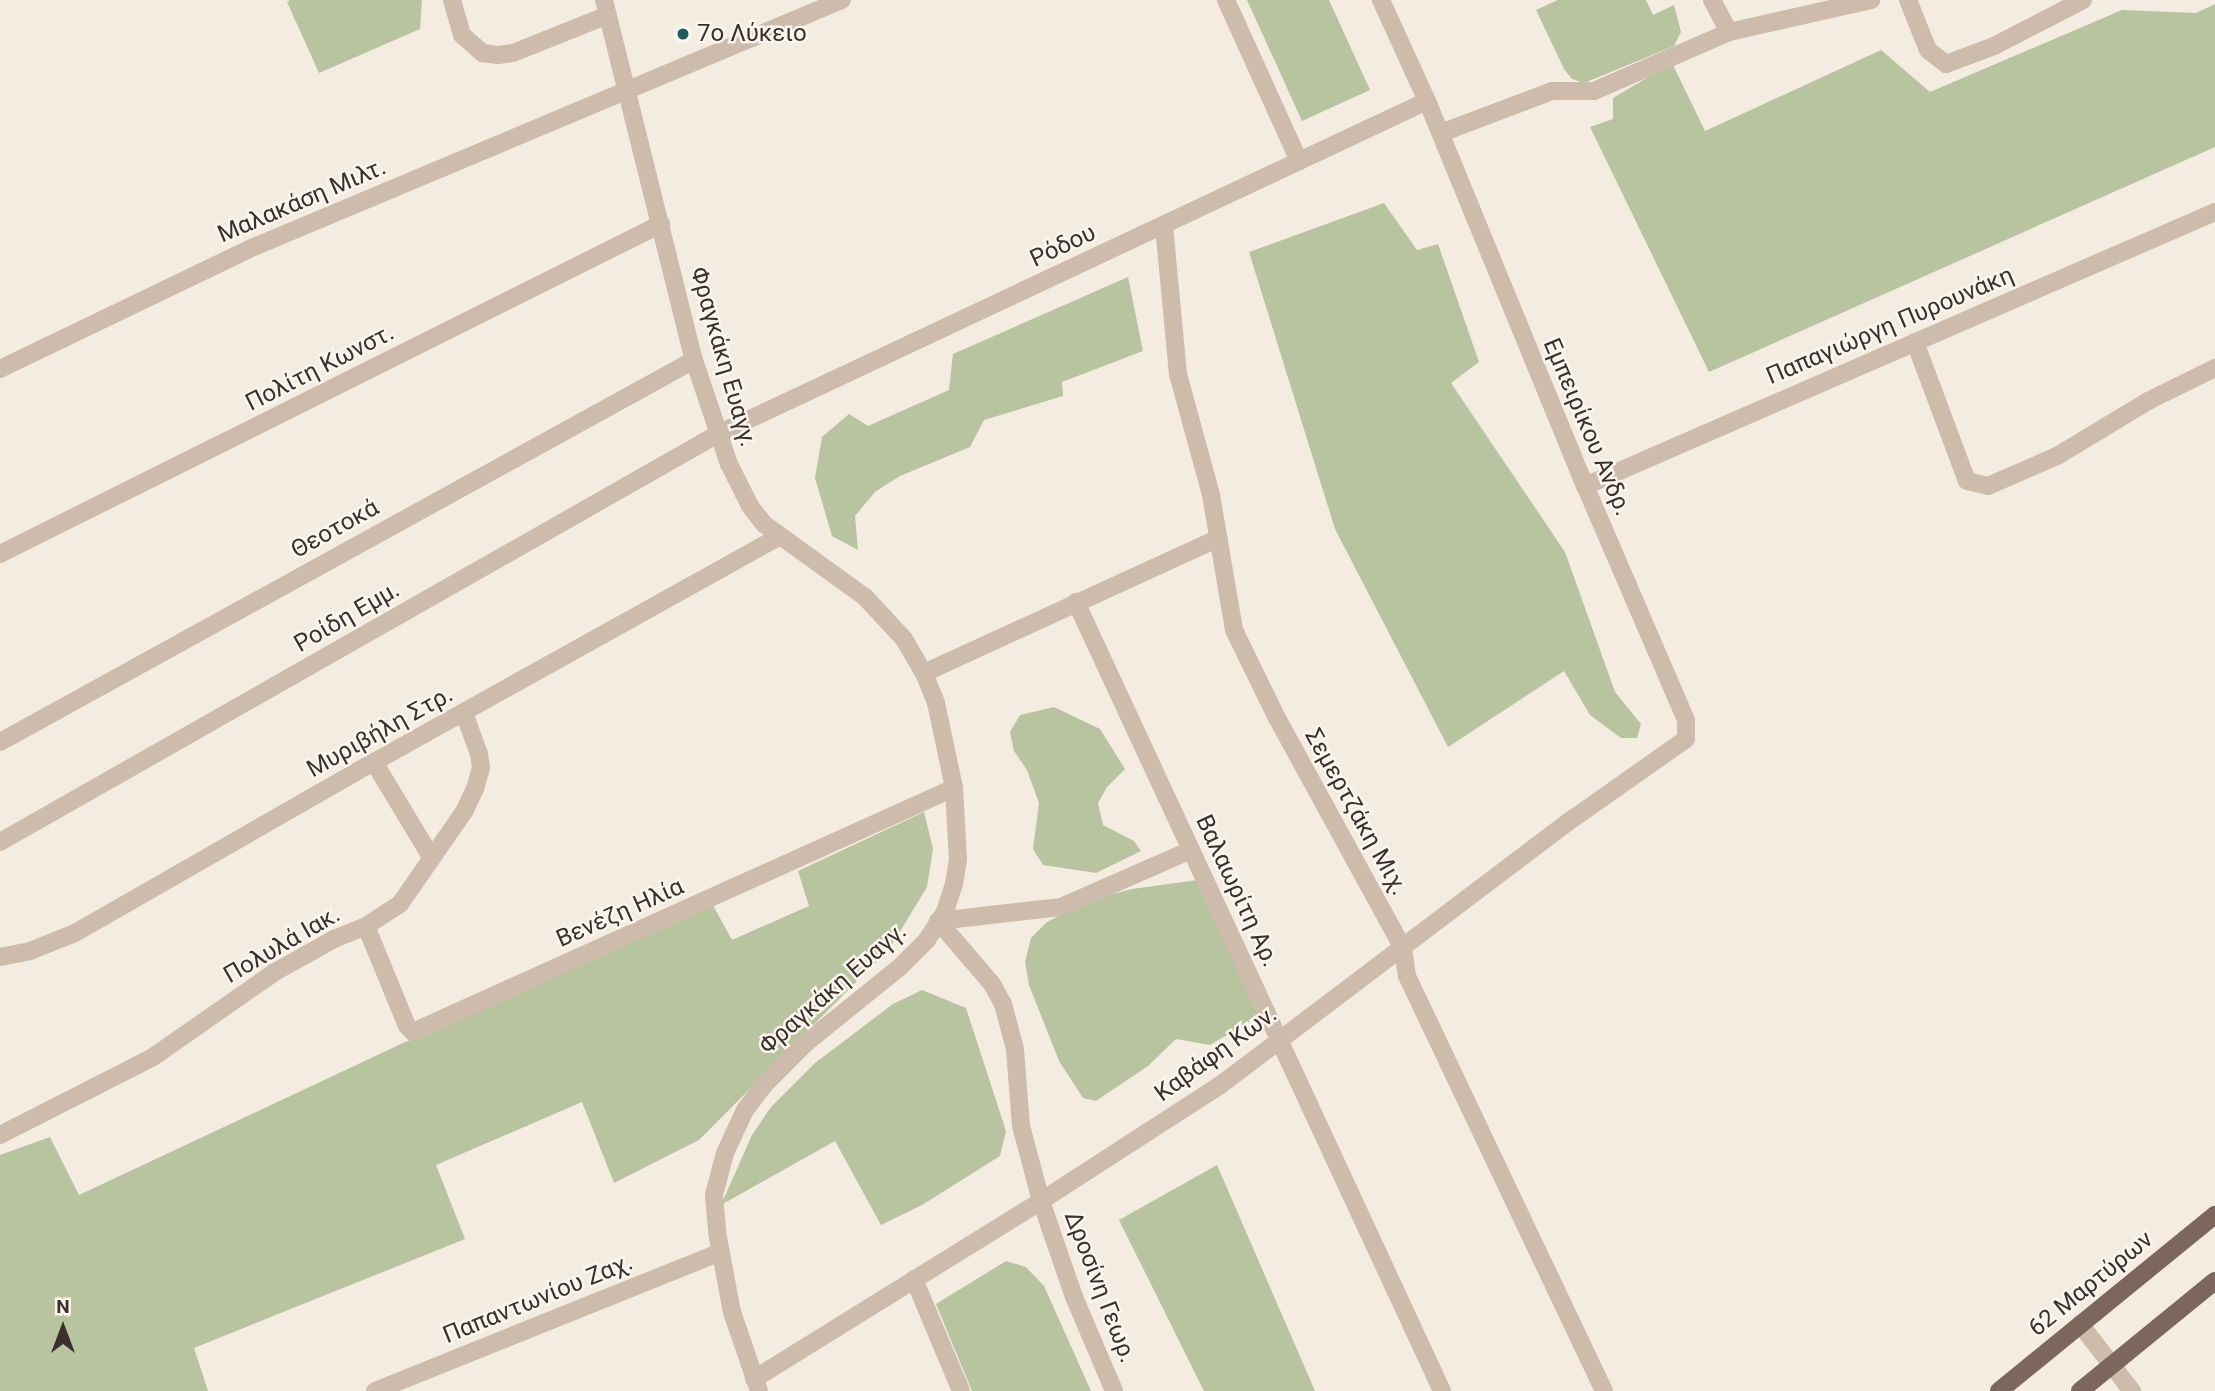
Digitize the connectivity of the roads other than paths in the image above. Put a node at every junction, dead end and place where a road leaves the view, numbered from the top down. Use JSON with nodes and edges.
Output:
{"nodes":[{"id":1,"x":452,"y":0,"type":"edge"},
{"id":2,"x":842,"y":0,"type":"edge"},
{"id":3,"x":1226,"y":0,"type":"edge"},
{"id":4,"x":1381,"y":0,"type":"edge"},
{"id":5,"x":1712,"y":0,"type":"edge"},
{"id":6,"x":1871,"y":0,"type":"edge"},
{"id":7,"x":1908,"y":0,"type":"edge"},
{"id":8,"x":2083,"y":0,"type":"edge"},
{"id":9,"x":606,"y":8,"type":"edge"},
{"id":10,"x":1729,"y":32,"type":"junction"},
{"id":11,"x":627,"y":88,"type":"junction"},
{"id":12,"x":1427,"y":101,"type":"junction"},
{"id":13,"x":1441,"y":134,"type":"junction"},
{"id":14,"x":1299,"y":161,"type":"junction"},
{"id":15,"x":2215,"y":212,"type":"edge"},
{"id":16,"x":661,"y":224,"type":"junction"},
{"id":17,"x":1164,"y":226,"type":"junction"},
{"id":18,"x":1915,"y":342,"type":"junction"},
{"id":19,"x":694,"y":360,"type":"junction"},
{"id":20,"x":2215,"y":368,"type":"edge"},
{"id":21,"x":0,"y":369,"type":"edge"},
{"id":22,"x":718,"y":435,"type":"junction"},
{"id":23,"x":1585,"y":486,"type":"junction"},
{"id":24,"x":779,"y":537,"type":"junction"},
{"id":25,"x":1219,"y":538,"type":"junction"},
{"id":26,"x":0,"y":554,"type":"edge"},
{"id":27,"x":1076,"y":602,"type":"junction"},
{"id":28,"x":924,"y":673,"type":"junction"},
{"id":29,"x":464,"y":713,"type":"junction"},
{"id":30,"x":1686,"y":739,"type":"joint"},
{"id":31,"x":0,"y":742,"type":"edge"},
{"id":32,"x":374,"y":762,"type":"junction"},
{"id":33,"x":954,"y":788,"type":"junction"},
{"id":34,"x":0,"y":842,"type":"edge"},
{"id":35,"x":1191,"y":850,"type":"junction"},
{"id":36,"x":431,"y":857,"type":"junction"},
{"id":37,"x":938,"y":921,"type":"junction"},
{"id":38,"x":366,"y":926,"type":"junction"},
{"id":39,"x":1403,"y":948,"type":"junction"},
{"id":40,"x":0,"y":957,"type":"edge"},
{"id":41,"x":1279,"y":1039,"type":"junction"},
{"id":42,"x":0,"y":1135,"type":"edge"},
{"id":43,"x":1041,"y":1201,"type":"junction"},
{"id":44,"x":2215,"y":1215,"type":"edge"},
{"id":45,"x":720,"y":1252,"type":"junction"},
{"id":46,"x":914,"y":1279,"type":"junction"},
{"id":47,"x":2215,"y":1281,"type":"edge"},
{"id":48,"x":2080,"y":1324,"type":"junction"},
{"id":49,"x":2112,"y":1366,"type":"junction"},
{"id":50,"x":757,"y":1385,"type":"edge"},
{"id":51,"x":375,"y":1391,"type":"edge"},
{"id":52,"x":961,"y":1391,"type":"edge"},
{"id":53,"x":1114,"y":1391,"type":"edge"},
{"id":54,"x":1442,"y":1391,"type":"edge"},
{"id":55,"x":1604,"y":1391,"type":"edge"},
{"id":56,"x":1999,"y":1391,"type":"edge"},
{"id":57,"x":2080,"y":1391,"type":"edge"},
{"id":58,"x":2132,"y":1391,"type":"edge"}],
"edges":[{"from":1,"to":9,"type":"street"},
{"from":2,"to":11,"type":"street","name":"Μαλακάση Μιλτ."},
{"from":3,"to":14,"type":"street"},
{"from":4,"to":12,"type":"street","name":"Εμπειρίκου Ανδρ."},
{"from":5,"to":10,"type":"street"},
{"from":6,"to":10,"type":"street"},
{"from":7,"to":8,"type":"street"},
{"from":9,"to":11,"type":"street","name":"Φραγκάκη Ευαγγ."},
{"from":10,"to":13,"type":"street"},
{"from":11,"to":16,"type":"street","name":"Φραγκάκη Ευαγγ."},
{"from":11,"to":21,"type":"street","name":"Μαλακάση Μιλτ."},
{"from":12,"to":13,"type":"street","name":"Εμπειρίκου Ανδρ."},
{"from":12,"to":14,"type":"street","name":"Ρόδου"},
{"from":13,"to":23,"type":"street","name":"Εμπειρίκου Ανδρ."},
{"from":14,"to":17,"type":"street","name":"Ρόδου"},
{"from":15,"to":18,"type":"street","name":"Παπαγιώργη Πυρουνάκη"},
{"from":16,"to":19,"type":"street","name":"Φραγκάκη Ευαγγ."},
{"from":16,"to":26,"type":"street","name":"Πολίτη Κωνστ."},
{"from":17,"to":22,"type":"street","name":"Ρόδου"},
{"from":17,"to":25,"type":"street","name":"Σεμερτζάκη Μιχ."},
{"from":18,"to":20,"type":"street"},
{"from":18,"to":23,"type":"street","name":"Παπαγιώργη Πυρουνάκη"},
{"from":19,"to":22,"type":"street","name":"Φραγκάκη Ευαγγ."},
{"from":19,"to":31,"type":"street","name":"Θεοτοκά"},
{"from":22,"to":24,"type":"street","name":"Φραγκάκη Ευαγγ."},
{"from":22,"to":34,"type":"street","name":"Ροίδη Εμμ."},
{"from":23,"to":30,"type":"street","name":"Εμπειρίκου Ανδρ."},
{"from":24,"to":28,"type":"street","name":"Φραγκάκη Ευαγγ."},
{"from":24,"to":29,"type":"street","name":"Μυριβήλη Στρ."},
{"from":25,"to":27,"type":"street"},
{"from":25,"to":39,"type":"street","name":"Σεμερτζάκη Μιχ."},
{"from":27,"to":28,"type":"street"},
{"from":27,"to":35,"type":"street","name":"Βαλαωρίτη Αρ."},
{"from":28,"to":33,"type":"street","name":"Φραγκάκη Ευαγγ."},
{"from":29,"to":32,"type":"street","name":"Μυριβήλη Στρ."},
{"from":29,"to":36,"type":"street","name":"Πολυλά Ιακ."},
{"from":30,"to":39,"type":"street","name":"Καβάφη Κων."},
{"from":32,"to":36,"type":"street"},
{"from":32,"to":40,"type":"street","name":"Μυριβήλη Στρ."},
{"from":33,"to":37,"type":"street","name":"Φραγκάκη Ευαγγ."},
{"from":33,"to":38,"type":"street","name":"Βενέζη Ηλία"},
{"from":35,"to":37,"type":"street"},
{"from":35,"to":41,"type":"street","name":"Βαλαωρίτη Αρ."},
{"from":36,"to":38,"type":"street","name":"Πολυλά Ιακ."},
{"from":37,"to":43,"type":"street","name":"Δροσίνη Γεωρ."},
{"from":37,"to":45,"type":"street","name":"Φραγκάκη Ευαγγ."},
{"from":38,"to":42,"type":"street","name":"Πολυλά Ιακ."},
{"from":39,"to":41,"type":"street","name":"Καβάφη Κων."},
{"from":39,"to":55,"type":"street","name":"Σεμερτζάκη Μιχ."},
{"from":41,"to":43,"type":"street","name":"Καβάφη Κων."},
{"from":41,"to":54,"type":"street","name":"Βαλαωρίτη Αρ."},
{"from":43,"to":46,"type":"street","name":"Καβάφη Κων."},
{"from":43,"to":53,"type":"street","name":"Δροσίνη Γεωρ."},
{"from":44,"to":48,"type":"main road","name":"62 Μαρτύρων"},
{"from":45,"to":50,"type":"street","name":"Φραγκάκη Ευαγγ."},
{"from":45,"to":51,"type":"street","name":"Παπαντωνίου Ζαχ."},
{"from":46,"to":50,"type":"street","name":"Καβάφη Κων."},
{"from":46,"to":52,"type":"street"},
{"from":47,"to":49,"type":"main road"},
{"from":48,"to":49,"type":"street"},
{"from":48,"to":56,"type":"main road","name":"62 Μαρτύρων"},
{"from":49,"to":57,"type":"main road"},
{"from":49,"to":58,"type":"street"}]}
